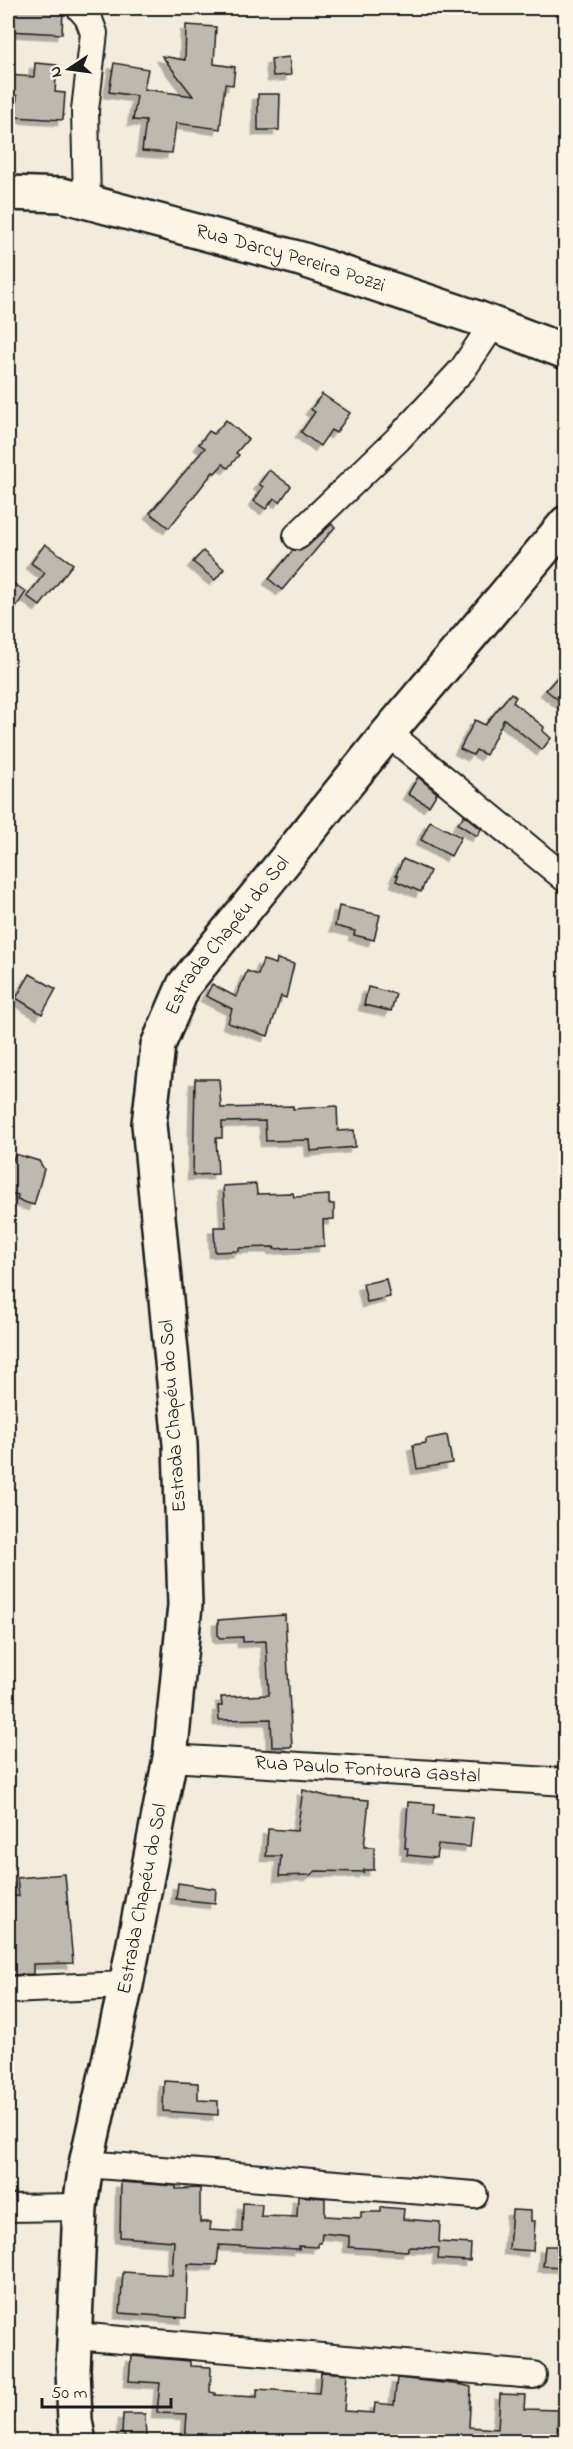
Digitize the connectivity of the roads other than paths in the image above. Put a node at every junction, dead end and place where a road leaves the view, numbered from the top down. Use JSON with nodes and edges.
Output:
{"nodes":[{"id":1,"x":80,"y":8,"type":"edge"},
{"id":2,"x":8,"y":193,"type":"edge"},
{"id":3,"x":87,"y":202,"type":"junction"},
{"id":4,"x":493,"y":324,"type":"junction"},
{"id":5,"x":566,"y":352,"type":"edge"},
{"id":6,"x":566,"y":523,"type":"edge"},
{"id":7,"x":297,"y":536,"type":"dead end"},
{"id":8,"x":388,"y":733,"type":"junction"},
{"id":9,"x":566,"y":879,"type":"edge"},
{"id":10,"x":170,"y":1758,"type":"junction"},
{"id":11,"x":566,"y":1782,"type":"edge"},
{"id":12,"x":126,"y":1985,"type":"junction"},
{"id":13,"x":8,"y":1990,"type":"edge"},
{"id":14,"x":86,"y":2164,"type":"junction"},
{"id":15,"x":474,"y":2195,"type":"dead end"},
{"id":16,"x":80,"y":2207,"type":"junction"},
{"id":17,"x":8,"y":2208,"type":"edge"},
{"id":18,"x":75,"y":2336,"type":"junction"},
{"id":19,"x":532,"y":2375,"type":"dead end"},
{"id":20,"x":79,"y":2442,"type":"edge"}],
"edges":[{"from":1,"to":3,"type":"street"},
{"from":2,"to":3,"type":"main road","name":"Rua Darcy Pereira Pozzi"},
{"from":3,"to":4,"type":"main road","name":"Rua Darcy Pereira Pozzi"},
{"from":4,"to":5,"type":"main road","name":"Rua Darcy Pereira Pozzi"},
{"from":4,"to":7,"type":"street"},
{"from":6,"to":8,"type":"main road","name":"Estrada Chapéu do Sol"},
{"from":8,"to":9,"type":"street"},
{"from":8,"to":10,"type":"main road","name":"Estrada Chapéu do Sol"},
{"from":10,"to":11,"type":"street","name":"Rua Paulo Fontoura Gastal"},
{"from":10,"to":12,"type":"main road","name":"Estrada Chapéu do Sol"},
{"from":12,"to":13,"type":"street"},
{"from":12,"to":14,"type":"main road","name":"Estrada Chapéu do Sol"},
{"from":14,"to":15,"type":"street"},
{"from":14,"to":16,"type":"main road","name":"Estrada Chapéu do Sol"},
{"from":16,"to":17,"type":"street"},
{"from":16,"to":18,"type":"main road","name":"Estrada Chapéu do Sol"},
{"from":18,"to":19,"type":"street"},
{"from":18,"to":20,"type":"main road","name":"Estrada Chapéu do Sol"}]}
